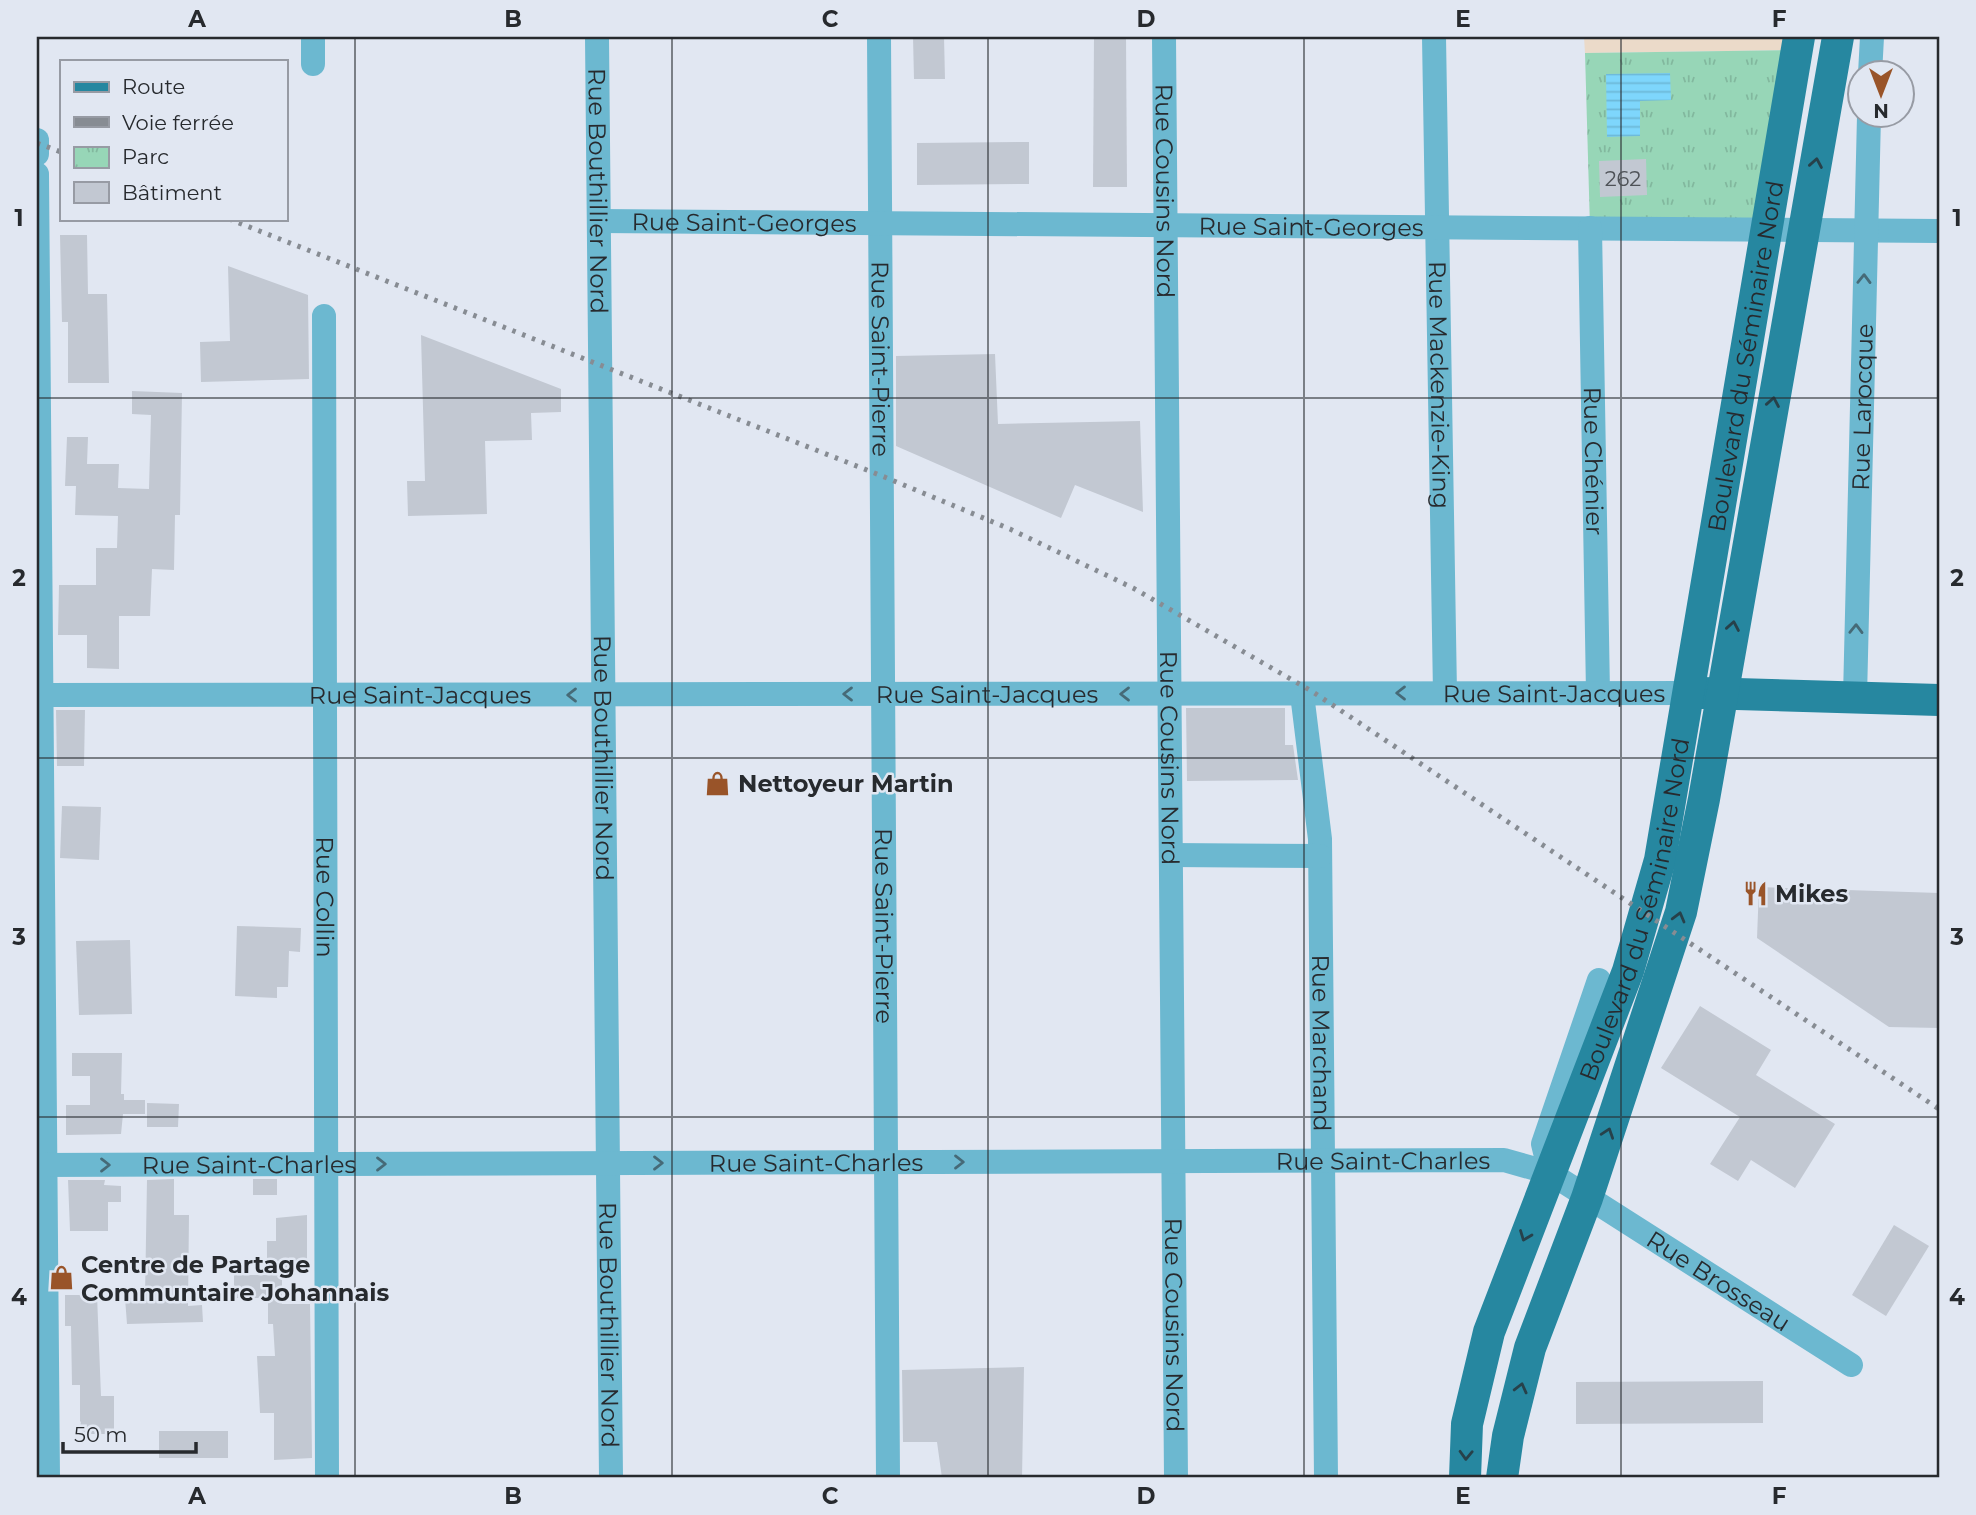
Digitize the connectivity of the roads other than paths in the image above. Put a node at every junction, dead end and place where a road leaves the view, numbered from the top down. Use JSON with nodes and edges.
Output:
{"nodes":[{"id":1,"x":313,"y":37,"type":"edge"},
{"id":2,"x":597,"y":37,"type":"edge"},
{"id":3,"x":879,"y":37,"type":"edge"},
{"id":4,"x":1164,"y":37,"type":"edge"},
{"id":5,"x":1434,"y":37,"type":"edge"},
{"id":6,"x":1799,"y":37,"type":"edge"},
{"id":7,"x":1838,"y":37,"type":"edge"},
{"id":8,"x":1872,"y":37,"type":"edge"},
{"id":9,"x":1871,"y":60,"type":"edge"},
{"id":10,"x":313,"y":64,"type":"dead end"},
{"id":11,"x":1869,"y":130,"type":"edge"},
{"id":12,"x":37,"y":141,"type":"edge"},
{"id":13,"x":37,"y":154,"type":"edge"},
{"id":14,"x":37,"y":174,"type":"edge"},
{"id":15,"x":37,"y":219,"type":"edge"},
{"id":16,"x":599,"y":220,"type":"junction"},
{"id":17,"x":880,"y":223,"type":"junction"},
{"id":18,"x":1166,"y":225,"type":"junction"},
{"id":19,"x":1437,"y":227,"type":"junction"},
{"id":20,"x":1590,"y":228,"type":"junction"},
{"id":21,"x":1765,"y":230,"type":"junction"},
{"id":22,"x":1805,"y":230,"type":"junction"},
{"id":23,"x":1865,"y":231,"type":"junction"},
{"id":24,"x":1939,"y":231,"type":"edge"},
{"id":25,"x":324,"y":316,"type":"dead end"},
{"id":26,"x":1445,"y":693,"type":"junction"},
{"id":27,"x":1598,"y":693,"type":"junction"},
{"id":28,"x":1706,"y":693,"type":"junction"},
{"id":29,"x":883,"y":694,"type":"junction"},
{"id":30,"x":1169,"y":694,"type":"junction"},
{"id":31,"x":1302,"y":694,"type":"junction"},
{"id":32,"x":40,"y":695,"type":"edge"},
{"id":33,"x":325,"y":695,"type":"junction"},
{"id":34,"x":603,"y":695,"type":"junction"},
{"id":35,"x":1855,"y":698,"type":"junction"},
{"id":36,"x":1939,"y":700,"type":"edge"},
{"id":37,"x":1171,"y":855,"type":"junction"},
{"id":38,"x":1320,"y":856,"type":"junction"},
{"id":39,"x":1599,"y":980,"type":"dead end"},
{"id":40,"x":1173,"y":1161,"type":"junction"},
{"id":41,"x":1324,"y":1161,"type":"junction"},
{"id":42,"x":886,"y":1162,"type":"junction"},
{"id":43,"x":608,"y":1163,"type":"junction"},
{"id":44,"x":326,"y":1164,"type":"junction"},
{"id":45,"x":41,"y":1165,"type":"edge"},
{"id":46,"x":1550,"y":1173,"type":"junction"},
{"id":47,"x":1587,"y":1198,"type":"junction"},
{"id":48,"x":1511,"y":1274,"type":"junction"},
{"id":49,"x":1531,"y":1348,"type":"junction"},
{"id":50,"x":1851,"y":1365,"type":"dead end"},
{"id":51,"x":48,"y":1478,"type":"edge"},
{"id":52,"x":327,"y":1478,"type":"edge"},
{"id":53,"x":611,"y":1478,"type":"edge"},
{"id":54,"x":888,"y":1478,"type":"edge"},
{"id":55,"x":1176,"y":1478,"type":"edge"},
{"id":56,"x":1326,"y":1478,"type":"edge"},
{"id":57,"x":1465,"y":1478,"type":"edge"},
{"id":58,"x":1502,"y":1478,"type":"edge"}],
"edges":[{"from":1,"to":10,"type":"street"},
{"from":2,"to":16,"type":"street","name":"Rue Bouthillier Nord"},
{"from":3,"to":17,"type":"street","name":"Rue Saint-Pierre"},
{"from":4,"to":18,"type":"street","name":"Rue Cousins Nord"},
{"from":5,"to":19,"type":"street","name":"Rue Mackenzie-King"},
{"from":6,"to":21,"type":"main road","name":"Boulevard du Séminaire Nord"},
{"from":22,"to":7,"type":"main road","name":"Boulevard du Séminaire Nord","one_way":true},
{"from":8,"to":9,"type":"street"},
{"from":11,"to":23,"type":"street","name":"Rue Larocque"},
{"from":12,"to":13,"type":"street"},
{"from":14,"to":15,"type":"street"},
{"from":15,"to":32,"type":"street"},
{"from":16,"to":17,"type":"street","name":"Rue Saint-Georges"},
{"from":16,"to":34,"type":"street","name":"Rue Bouthillier Nord"},
{"from":17,"to":18,"type":"street","name":"Rue Saint-Georges"},
{"from":17,"to":29,"type":"street","name":"Rue Saint-Pierre"},
{"from":18,"to":19,"type":"street","name":"Rue Saint-Georges"},
{"from":18,"to":30,"type":"street","name":"Rue Cousins Nord"},
{"from":19,"to":20,"type":"street","name":"Rue Saint-Georges"},
{"from":19,"to":26,"type":"street","name":"Rue Mackenzie-King"},
{"from":20,"to":21,"type":"street","name":"Rue Saint-Georges"},
{"from":20,"to":27,"type":"street","name":"Rue Chénier"},
{"from":21,"to":22,"type":"street","name":"Rue Saint-Georges"},
{"from":21,"to":28,"type":"main road","name":"Boulevard du Séminaire Nord"},
{"from":22,"to":23,"type":"street","name":"Rue Saint-Georges"},
{"from":28,"to":22,"type":"main road","name":"Boulevard du Séminaire Nord","one_way":true},
{"from":23,"to":24,"type":"street","name":"Rue Saint-Georges"},
{"from":35,"to":23,"type":"street","name":"Rue Larocque","one_way":true},
{"from":25,"to":33,"type":"street","name":"Rue Collin"},
{"from":26,"to":27,"type":"street","name":"Rue Saint-Jacques"},
{"from":26,"to":31,"type":"street","name":"Rue Saint-Jacques","one_way":true},
{"from":27,"to":28,"type":"street","name":"Rue Saint-Jacques"},
{"from":28,"to":35,"type":"main road","name":"Rue Saint-Jacques"},
{"from":28,"to":46,"type":"main road","name":"Boulevard du Séminaire Nord"},
{"from":47,"to":28,"type":"main road","name":"Boulevard du Séminaire Nord","one_way":true},
{"from":30,"to":29,"type":"street","name":"Rue Saint-Jacques","one_way":true},
{"from":29,"to":34,"type":"street","name":"Rue Saint-Jacques","one_way":true},
{"from":29,"to":42,"type":"street","name":"Rue Saint-Pierre"},
{"from":30,"to":31,"type":"street","name":"Rue Saint-Jacques"},
{"from":30,"to":37,"type":"street","name":"Rue Cousins Nord"},
{"from":31,"to":38,"type":"street","name":"Rue Marchand"},
{"from":32,"to":33,"type":"street","name":"Rue Saint-Jacques"},
{"from":32,"to":45,"type":"street"},
{"from":34,"to":33,"type":"street","name":"Rue Saint-Jacques","one_way":true},
{"from":33,"to":44,"type":"street","name":"Rue Collin"},
{"from":34,"to":43,"type":"street","name":"Rue Bouthillier Nord"},
{"from":35,"to":36,"type":"main road","name":"Rue Saint-Jacques"},
{"from":37,"to":38,"type":"street"},
{"from":37,"to":40,"type":"street","name":"Rue Cousins Nord"},
{"from":38,"to":41,"type":"street","name":"Rue Marchand"},
{"from":39,"to":46,"type":"street"},
{"from":40,"to":41,"type":"street","name":"Rue Saint-Charles"},
{"from":42,"to":40,"type":"street","name":"Rue Saint-Charles","one_way":true},
{"from":40,"to":55,"type":"street","name":"Rue Cousins Nord"},
{"from":41,"to":46,"type":"street","name":"Rue Saint-Charles"},
{"from":41,"to":56,"type":"street","name":"Rue Marchand"},
{"from":43,"to":42,"type":"street","name":"Rue Saint-Charles","one_way":true},
{"from":42,"to":54,"type":"street","name":"Rue Saint-Pierre"},
{"from":44,"to":43,"type":"street","name":"Rue Saint-Charles","one_way":true},
{"from":43,"to":53,"type":"street","name":"Rue Bouthillier Nord"},
{"from":45,"to":44,"type":"street","name":"Rue Saint-Charles","one_way":true},
{"from":44,"to":52,"type":"street","name":"Rue Collin"},
{"from":45,"to":51,"type":"street"},
{"from":46,"to":47,"type":"street","name":"Rue Saint-Charles"},
{"from":46,"to":48,"type":"main road","name":"Boulevard du Séminaire Nord","one_way":true},
{"from":47,"to":49,"type":"main road","name":"Boulevard du Séminaire Nord"},
{"from":47,"to":50,"type":"street","name":"Rue Brosseau"},
{"from":48,"to":49,"type":"main road"},
{"from":48,"to":57,"type":"main road","name":"Boulevard du Séminaire Nord","one_way":true},
{"from":58,"to":49,"type":"main road","name":"Boulevard du Séminaire Nord","one_way":true}]}
